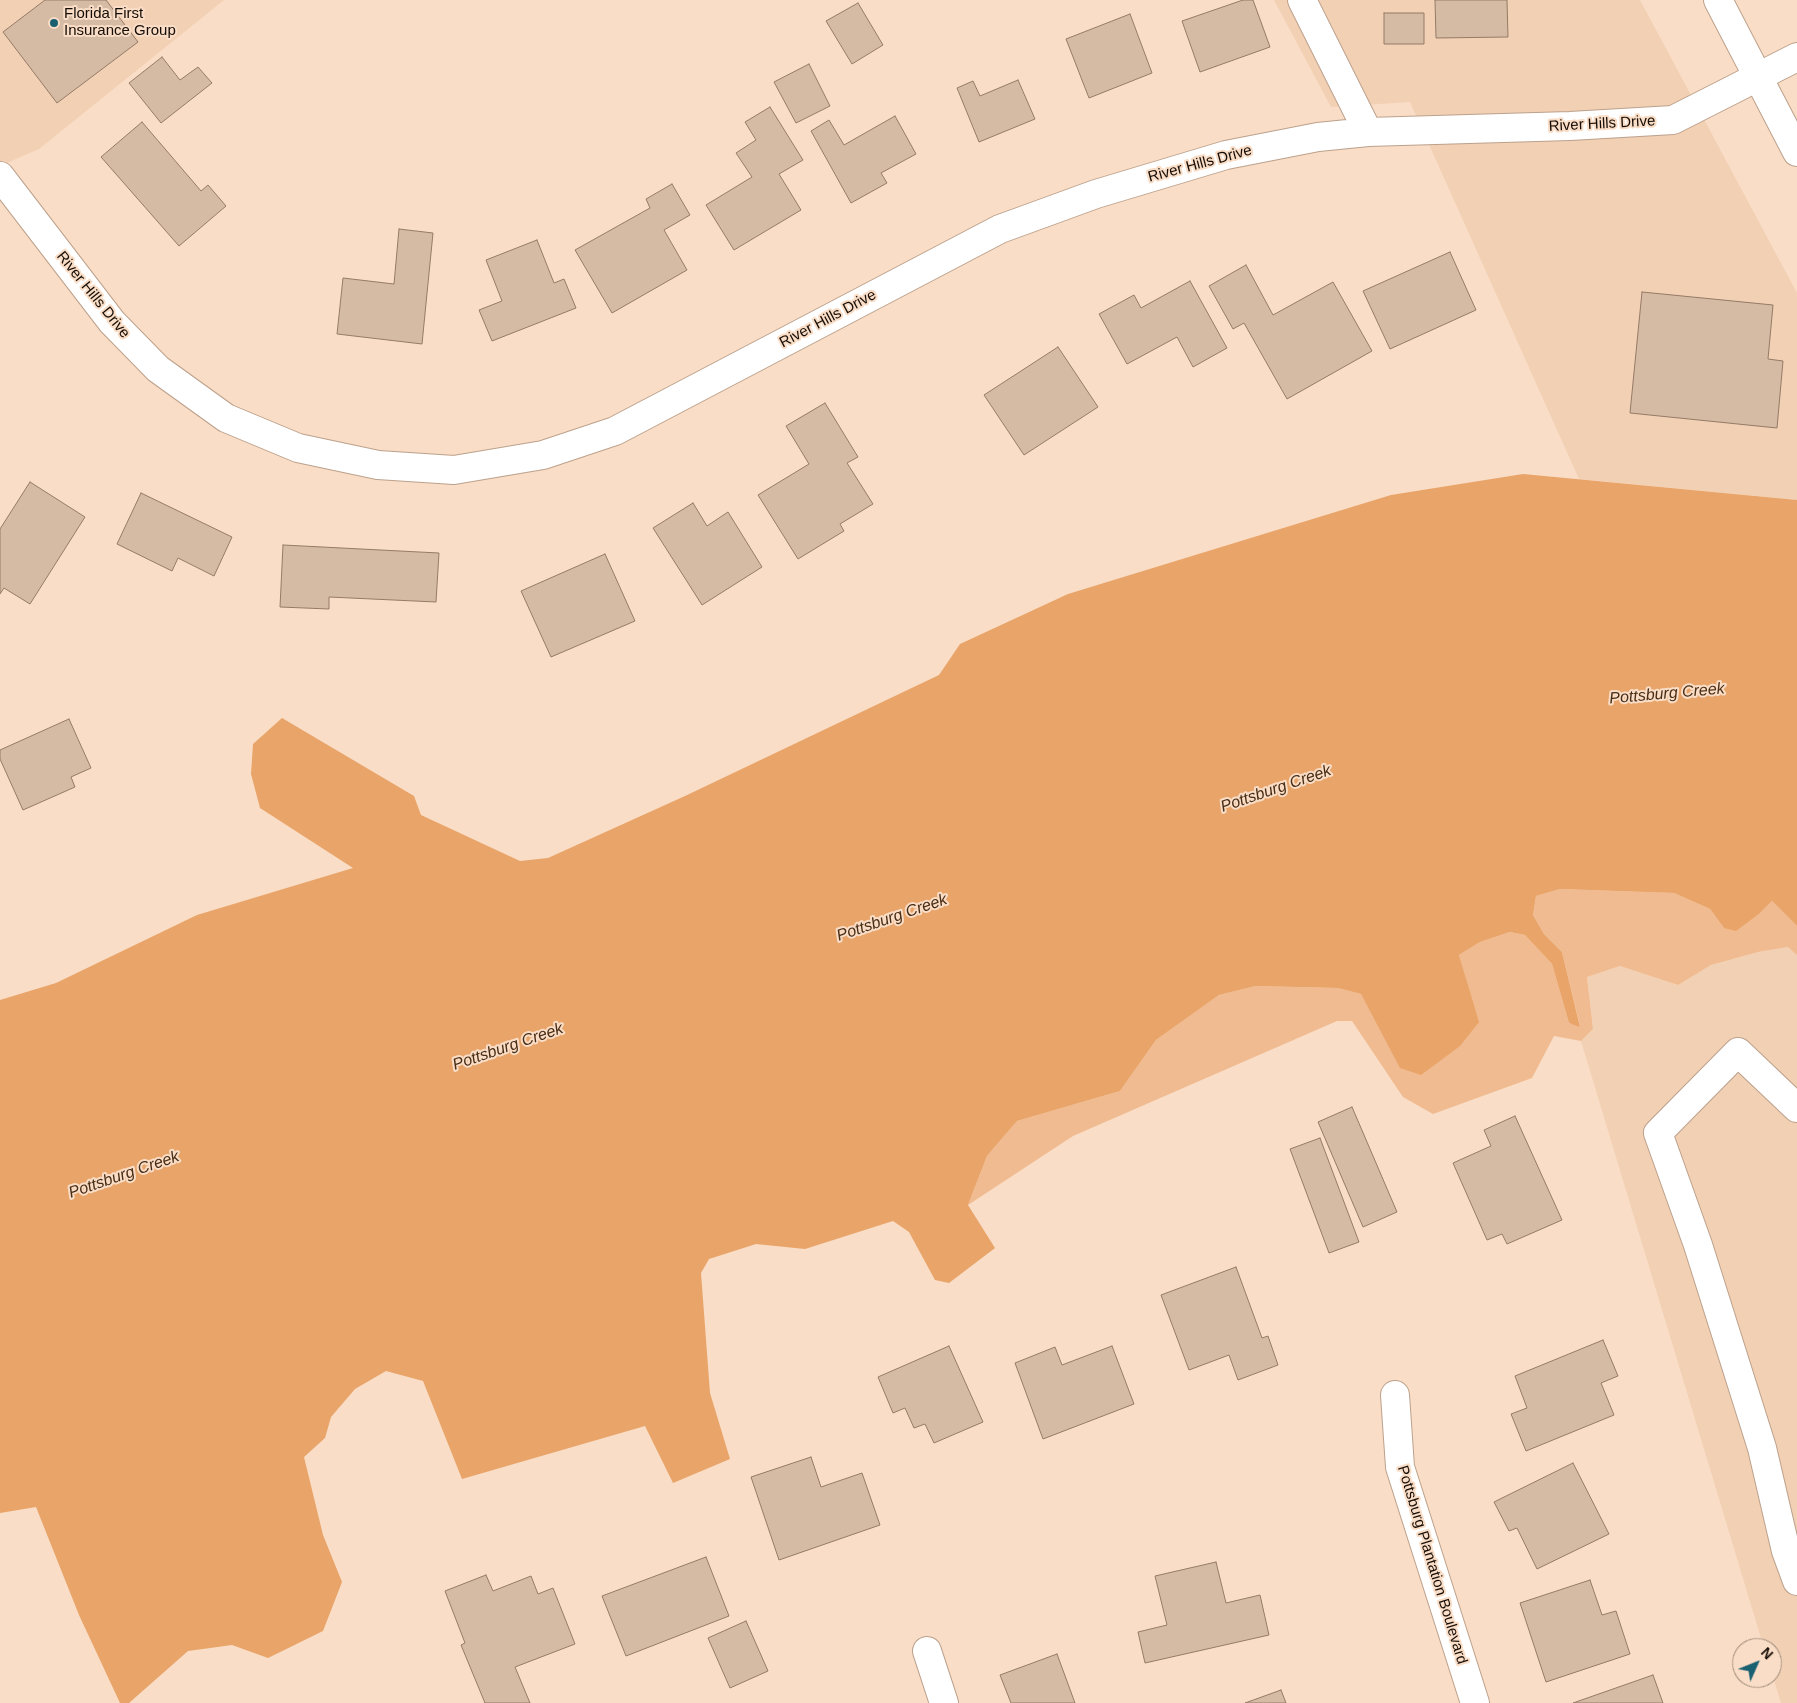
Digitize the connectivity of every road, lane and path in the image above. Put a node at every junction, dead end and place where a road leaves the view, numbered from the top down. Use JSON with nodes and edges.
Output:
{"nodes":[{"id":1,"x":1302,"y":0,"type":"edge"},
{"id":2,"x":1718,"y":0,"type":"edge"},
{"id":3,"x":1797,"y":57,"type":"edge"},
{"id":4,"x":1758,"y":78,"type":"junction"},
{"id":5,"x":1368,"y":132,"type":"junction"},
{"id":6,"x":1797,"y":152,"type":"edge"},
{"id":7,"x":0,"y":176,"type":"edge"},
{"id":8,"x":1797,"y":1108,"type":"edge"},
{"id":9,"x":1395,"y":1396,"type":"dead end"},
{"id":10,"x":1797,"y":1582,"type":"edge"},
{"id":11,"x":928,"y":1651,"type":"dead end"},
{"id":12,"x":944,"y":1703,"type":"edge"},
{"id":13,"x":1475,"y":1703,"type":"edge"}],
"edges":[{"from":1,"to":5,"type":"street"},
{"from":2,"to":4,"type":"street"},
{"from":3,"to":4,"type":"street","name":"River Hills Drive"},
{"from":4,"to":5,"type":"street","name":"River Hills Drive"},
{"from":4,"to":6,"type":"street"},
{"from":5,"to":7,"type":"street","name":"River Hills Drive"},
{"from":8,"to":10,"type":"street"},
{"from":9,"to":13,"type":"street","name":"Pottsburg Plantation Boulevard"},
{"from":11,"to":12,"type":"street"}]}
